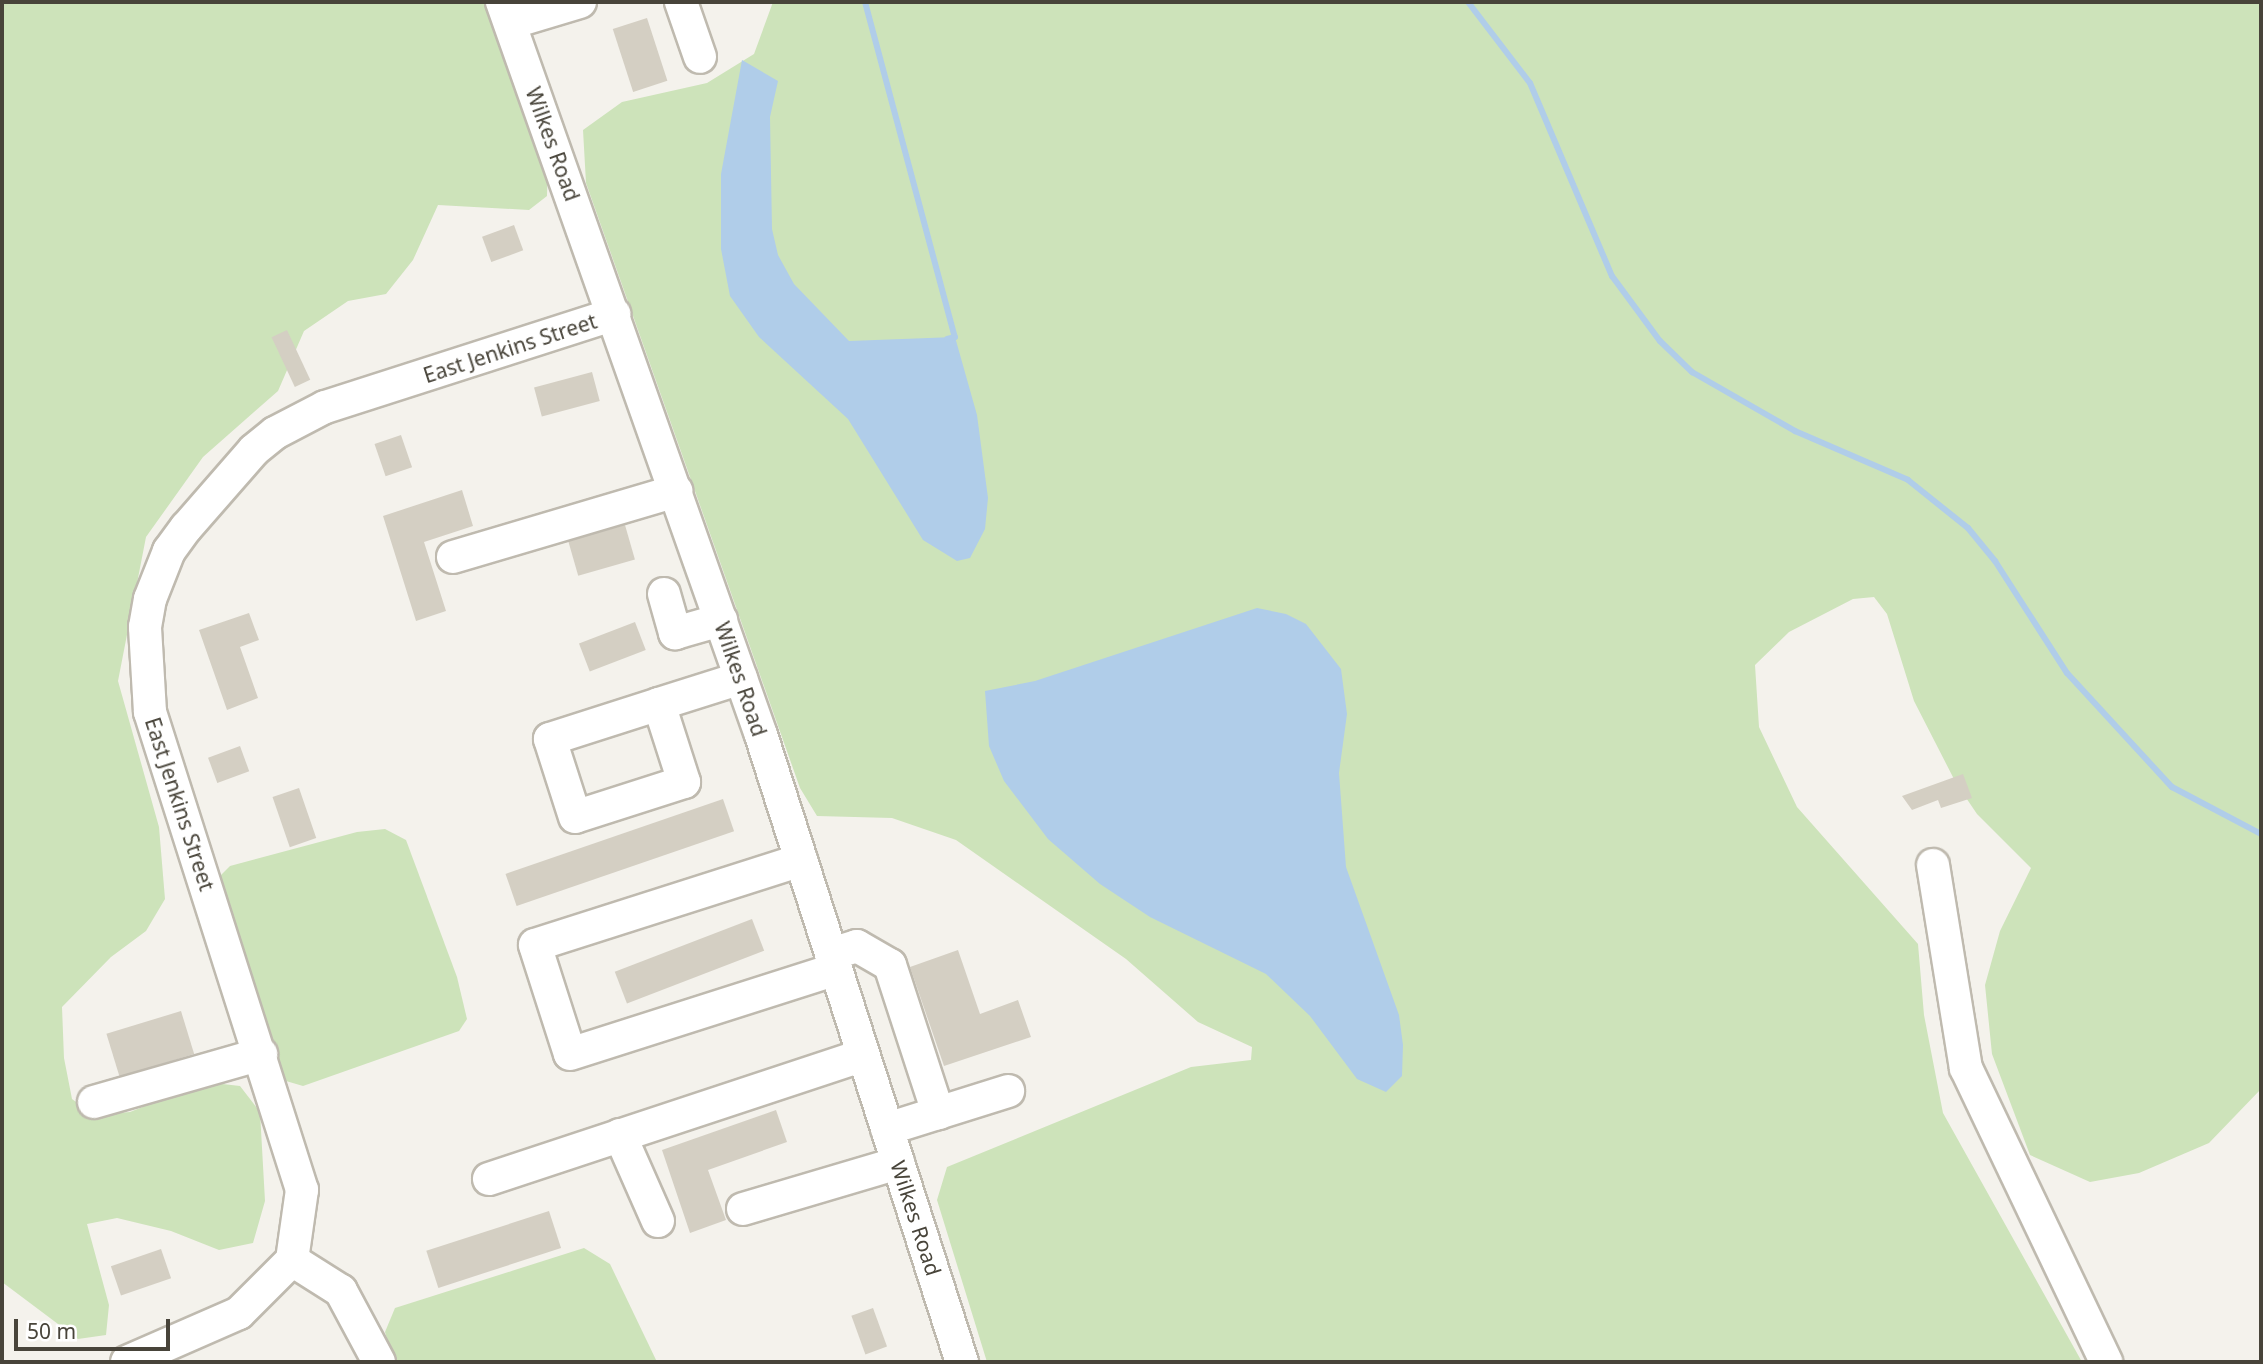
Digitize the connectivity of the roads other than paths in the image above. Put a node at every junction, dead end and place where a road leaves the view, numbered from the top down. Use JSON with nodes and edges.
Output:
{"nodes":[{"id":1,"x":580,"y":2,"type":"edge"},
{"id":2,"x":681,"y":2,"type":"edge"},
{"id":3,"x":506,"y":12,"type":"edge"},
{"id":4,"x":700,"y":57,"type":"dead end"},
{"id":5,"x":614,"y":314,"type":"junction"},
{"id":6,"x":676,"y":491,"type":"junction"},
{"id":7,"x":453,"y":557,"type":"dead end"},
{"id":8,"x":664,"y":594,"type":"dead end"},
{"id":9,"x":721,"y":620,"type":"junction"},
{"id":10,"x":741,"y":678,"type":"junction"},
{"id":11,"x":659,"y":704,"type":"dead end"},
{"id":12,"x":801,"y":860,"type":"junction"},
{"id":13,"x":1933,"y":865,"type":"dead end"},
{"id":14,"x":833,"y":961,"type":"junction"},
{"id":15,"x":261,"y":1054,"type":"junction"},
{"id":16,"x":863,"y":1055,"type":"junction"},
{"id":17,"x":1008,"y":1091,"type":"dead end"},
{"id":18,"x":94,"y":1102,"type":"dead end"},
{"id":19,"x":938,"y":1113,"type":"junction"},
{"id":20,"x":887,"y":1129,"type":"junction"},
{"id":21,"x":620,"y":1135,"type":"junction"},
{"id":22,"x":898,"y":1163,"type":"junction"},
{"id":23,"x":489,"y":1178,"type":"dead end"},
{"id":24,"x":743,"y":1209,"type":"dead end"},
{"id":25,"x":658,"y":1222,"type":"dead end"},
{"id":26,"x":292,"y":1260,"type":"junction"},
{"id":27,"x":127,"y":1362,"type":"edge"},
{"id":28,"x":379,"y":1362,"type":"edge"},
{"id":29,"x":962,"y":1362,"type":"edge"},
{"id":30,"x":2106,"y":1362,"type":"edge"}],
"edges":[{"from":1,"to":3,"type":"street"},
{"from":2,"to":4,"type":"street"},
{"from":3,"to":5,"type":"street","name":"Wilkes Road"},
{"from":5,"to":6,"type":"street","name":"Wilkes Road"},
{"from":5,"to":15,"type":"street","name":"East Jenkins Street"},
{"from":6,"to":7,"type":"street"},
{"from":6,"to":9,"type":"street","name":"Wilkes Road"},
{"from":8,"to":9,"type":"street"},
{"from":9,"to":10,"type":"street","name":"Wilkes Road"},
{"from":10,"to":11,"type":"street"},
{"from":10,"to":12,"type":"street","name":"Wilkes Road"},
{"from":12,"to":14,"type":"street","name":"Wilkes Road"},
{"from":12,"to":14,"type":"street"},
{"from":13,"to":30,"type":"street"},
{"from":14,"to":16,"type":"street","name":"Wilkes Road"},
{"from":14,"to":19,"type":"street"},
{"from":15,"to":18,"type":"street"},
{"from":15,"to":26,"type":"street","name":"East Jenkins Street"},
{"from":16,"to":20,"type":"street","name":"Wilkes Road"},
{"from":16,"to":21,"type":"street"},
{"from":17,"to":19,"type":"street"},
{"from":19,"to":20,"type":"street"},
{"from":20,"to":22,"type":"street","name":"Wilkes Road"},
{"from":21,"to":23,"type":"street"},
{"from":21,"to":25,"type":"street"},
{"from":22,"to":24,"type":"street"},
{"from":22,"to":29,"type":"street","name":"Wilkes Road"},
{"from":26,"to":27,"type":"street"},
{"from":26,"to":28,"type":"street"}]}
